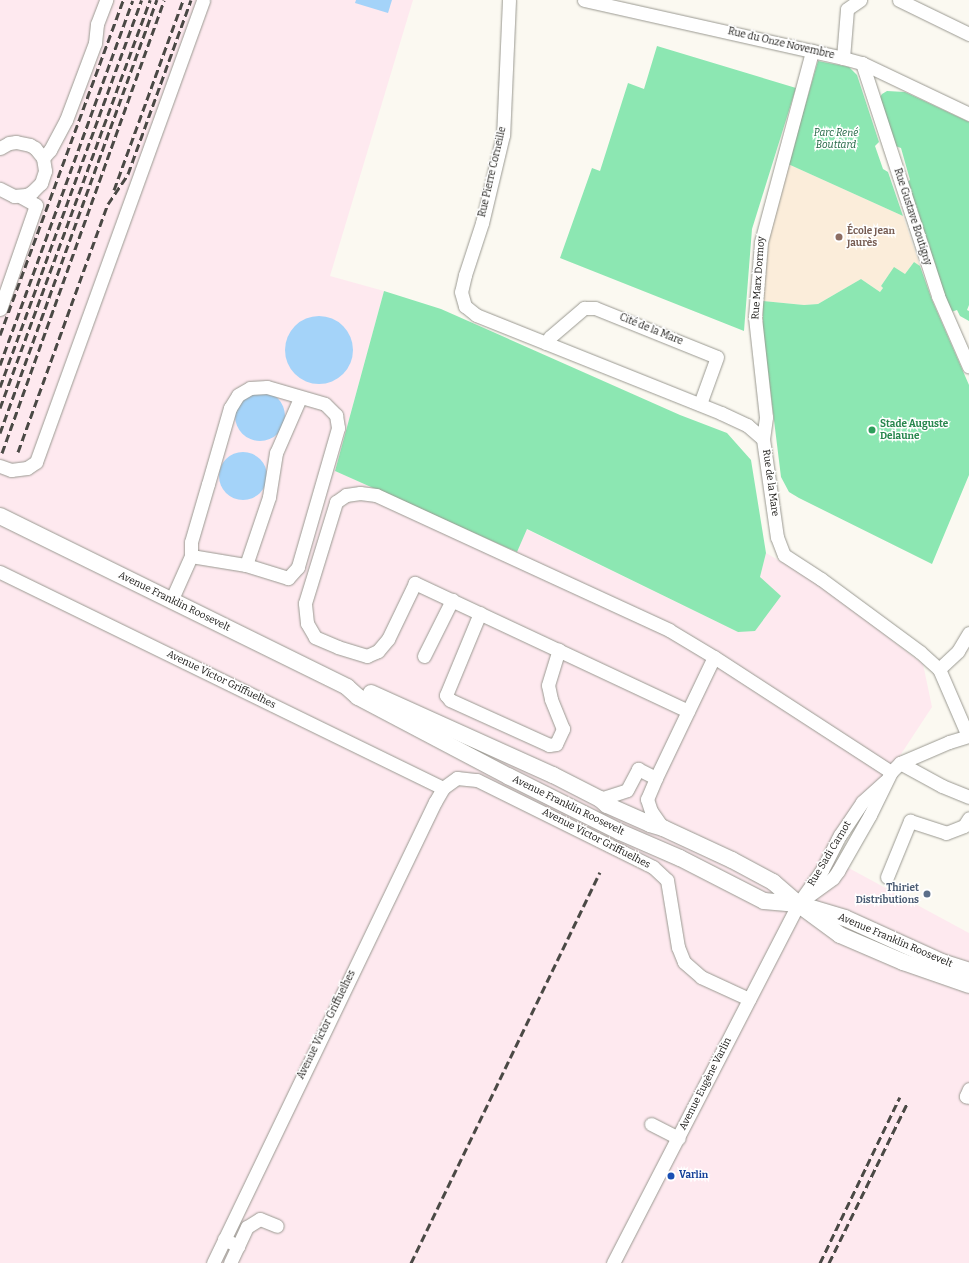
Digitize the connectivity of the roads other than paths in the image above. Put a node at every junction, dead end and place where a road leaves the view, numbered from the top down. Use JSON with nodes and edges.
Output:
{"nodes":[{"id":1,"x":106,"y":0,"type":"edge"},
{"id":2,"x":203,"y":0,"type":"edge"},
{"id":3,"x":508,"y":0,"type":"edge"},
{"id":4,"x":584,"y":0,"type":"edge"},
{"id":5,"x":860,"y":0,"type":"edge"},
{"id":6,"x":899,"y":0,"type":"edge"},
{"id":7,"x":845,"y":5,"type":"edge"},
{"id":8,"x":969,"y":34,"type":"edge"},
{"id":9,"x":812,"y":51,"type":"junction"},
{"id":10,"x":843,"y":58,"type":"junction"},
{"id":11,"x":862,"y":64,"type":"junction"},
{"id":12,"x":969,"y":114,"type":"edge"},
{"id":13,"x":0,"y":148,"type":"edge"},
{"id":14,"x":43,"y":158,"type":"junction"},
{"id":15,"x":1,"y":190,"type":"edge"},
{"id":16,"x":20,"y":196,"type":"junction"},
{"id":17,"x":461,"y":292,"type":"joint"},
{"id":18,"x":0,"y":309,"type":"edge"},
{"id":19,"x":546,"y":343,"type":"junction"},
{"id":20,"x":969,"y":367,"type":"edge"},
{"id":21,"x":300,"y":398,"type":"junction"},
{"id":22,"x":700,"y":404,"type":"junction"},
{"id":23,"x":763,"y":439,"type":"junction"},
{"id":24,"x":0,"y":466,"type":"edge"},
{"id":25,"x":0,"y":516,"type":"edge"},
{"id":26,"x":191,"y":556,"type":"junction"},
{"id":27,"x":246,"y":565,"type":"junction"},
{"id":28,"x":0,"y":572,"type":"edge"},
{"id":29,"x":452,"y":600,"type":"junction"},
{"id":30,"x":171,"y":601,"type":"junction"},
{"id":31,"x":480,"y":613,"type":"junction"},
{"id":32,"x":969,"y":633,"type":"edge"},
{"id":33,"x":559,"y":650,"type":"junction"},
{"id":34,"x":424,"y":656,"type":"dead end"},
{"id":35,"x":714,"y":656,"type":"junction"},
{"id":36,"x":939,"y":669,"type":"junction"},
{"id":37,"x":347,"y":688,"type":"junction"},
{"id":38,"x":688,"y":711,"type":"junction"},
{"id":39,"x":968,"y":736,"type":"edge"},
{"id":40,"x":900,"y":763,"type":"junction"},
{"id":41,"x":888,"y":777,"type":"junction"},
{"id":42,"x":656,"y":778,"type":"junction"},
{"id":43,"x":443,"y":788,"type":"junction"},
{"id":44,"x":969,"y":797,"type":"edge"},
{"id":45,"x":600,"y":799,"type":"junction"},
{"id":46,"x":969,"y":818,"type":"edge"},
{"id":47,"x":663,"y":828,"type":"junction"},
{"id":48,"x":887,"y":877,"type":"dead end"},
{"id":49,"x":798,"y":904,"type":"junction"},
{"id":50,"x":969,"y":971,"type":"edge"},
{"id":51,"x":969,"y":985,"type":"edge"},
{"id":52,"x":749,"y":999,"type":"junction"},
{"id":53,"x":969,"y":1089,"type":"edge"},
{"id":54,"x":969,"y":1097,"type":"edge"},
{"id":55,"x":651,"y":1124,"type":"dead end"},
{"id":56,"x":679,"y":1138,"type":"junction"},
{"id":57,"x":277,"y":1226,"type":"dead end"},
{"id":58,"x":224,"y":1239,"type":"junction"},
{"id":59,"x":238,"y":1246,"type":"junction"},
{"id":60,"x":212,"y":1263,"type":"edge"},
{"id":61,"x":230,"y":1263,"type":"edge"},
{"id":62,"x":613,"y":1263,"type":"edge"}],
"edges":[{"from":1,"to":14,"type":"street"},
{"from":2,"to":24,"type":"street"},
{"from":3,"to":17,"type":"street","name":"Rue Pierre Corneille"},
{"from":4,"to":9,"type":"street","name":"Rue du Onze Novembre"},
{"from":5,"to":7,"type":"street"},
{"from":6,"to":8,"type":"street"},
{"from":7,"to":10,"type":"street"},
{"from":9,"to":10,"type":"street","name":"Rue du Onze Novembre"},
{"from":9,"to":23,"type":"street","name":"Rue Marx Dormoy"},
{"from":10,"to":11,"type":"street","name":"Rue du Onze Novembre"},
{"from":11,"to":12,"type":"street","name":"Rue du Onze Novembre"},
{"from":11,"to":20,"type":"street","name":"Rue Gustave Boutigny"},
{"from":13,"to":14,"type":"street"},
{"from":14,"to":16,"type":"street"},
{"from":15,"to":16,"type":"street"},
{"from":16,"to":18,"type":"street"},
{"from":17,"to":19,"type":"street","name":"Rue de la Mare"},
{"from":19,"to":22,"type":"street","name":"Rue de la Mare"},
{"from":19,"to":22,"type":"street","name":"Cité de la Mare"},
{"from":21,"to":26,"type":"street"},
{"from":21,"to":27,"type":"street"},
{"from":21,"to":27,"type":"street"},
{"from":22,"to":23,"type":"street","name":"Rue de la Mare"},
{"from":23,"to":36,"type":"street","name":"Rue de la Mare"},
{"from":25,"to":30,"type":"main road","name":"Avenue Franklin Roosevelt"},
{"from":26,"to":27,"type":"street"},
{"from":26,"to":30,"type":"street"},
{"from":28,"to":43,"type":"street","name":"Avenue Victor Griffuelhes"},
{"from":29,"to":31,"type":"street"},
{"from":29,"to":34,"type":"street"},
{"from":29,"to":35,"type":"street"},
{"from":30,"to":37,"type":"main road","name":"Avenue Franklin Roosevelt"},
{"from":31,"to":33,"type":"street"},
{"from":31,"to":33,"type":"street"},
{"from":32,"to":36,"type":"street"},
{"from":33,"to":38,"type":"street"},
{"from":35,"to":38,"type":"street"},
{"from":35,"to":41,"type":"street"},
{"from":36,"to":39,"type":"street","name":"Rue de la Mare"},
{"from":37,"to":45,"type":"main road","name":"Avenue Franklin Roosevelt"},
{"from":37,"to":49,"type":"main road","name":"Avenue Franklin Roosevelt"},
{"from":38,"to":42,"type":"street"},
{"from":39,"to":40,"type":"street","name":"Rue Sadi Carnot"},
{"from":40,"to":41,"type":"street","name":"Rue Sadi Carnot"},
{"from":40,"to":44,"type":"street"},
{"from":41,"to":49,"type":"street","name":"Rue Sadi Carnot"},
{"from":42,"to":45,"type":"street"},
{"from":42,"to":47,"type":"street"},
{"from":43,"to":52,"type":"street","name":"Avenue Victor Griffuelhes"},
{"from":43,"to":58,"type":"street","name":"Avenue Victor Griffuelhes"},
{"from":45,"to":47,"type":"main road","name":"Avenue Franklin Roosevelt"},
{"from":46,"to":48,"type":"street"},
{"from":47,"to":49,"type":"main road","name":"Avenue Franklin Roosevelt"},
{"from":49,"to":50,"type":"main road","name":"Avenue Franklin Roosevelt"},
{"from":49,"to":51,"type":"main road","name":"Avenue Franklin Roosevelt"},
{"from":49,"to":52,"type":"street","name":"Avenue Eugène Varlin"},
{"from":52,"to":56,"type":"street","name":"Avenue Eugène Varlin"},
{"from":53,"to":54,"type":"street"},
{"from":55,"to":56,"type":"street"},
{"from":56,"to":62,"type":"street","name":"Avenue Eugène Varlin"},
{"from":57,"to":59,"type":"street"},
{"from":58,"to":59,"type":"street"},
{"from":58,"to":60,"type":"street","name":"Avenue Victor Griffuelhes"},
{"from":59,"to":61,"type":"street"}]}
